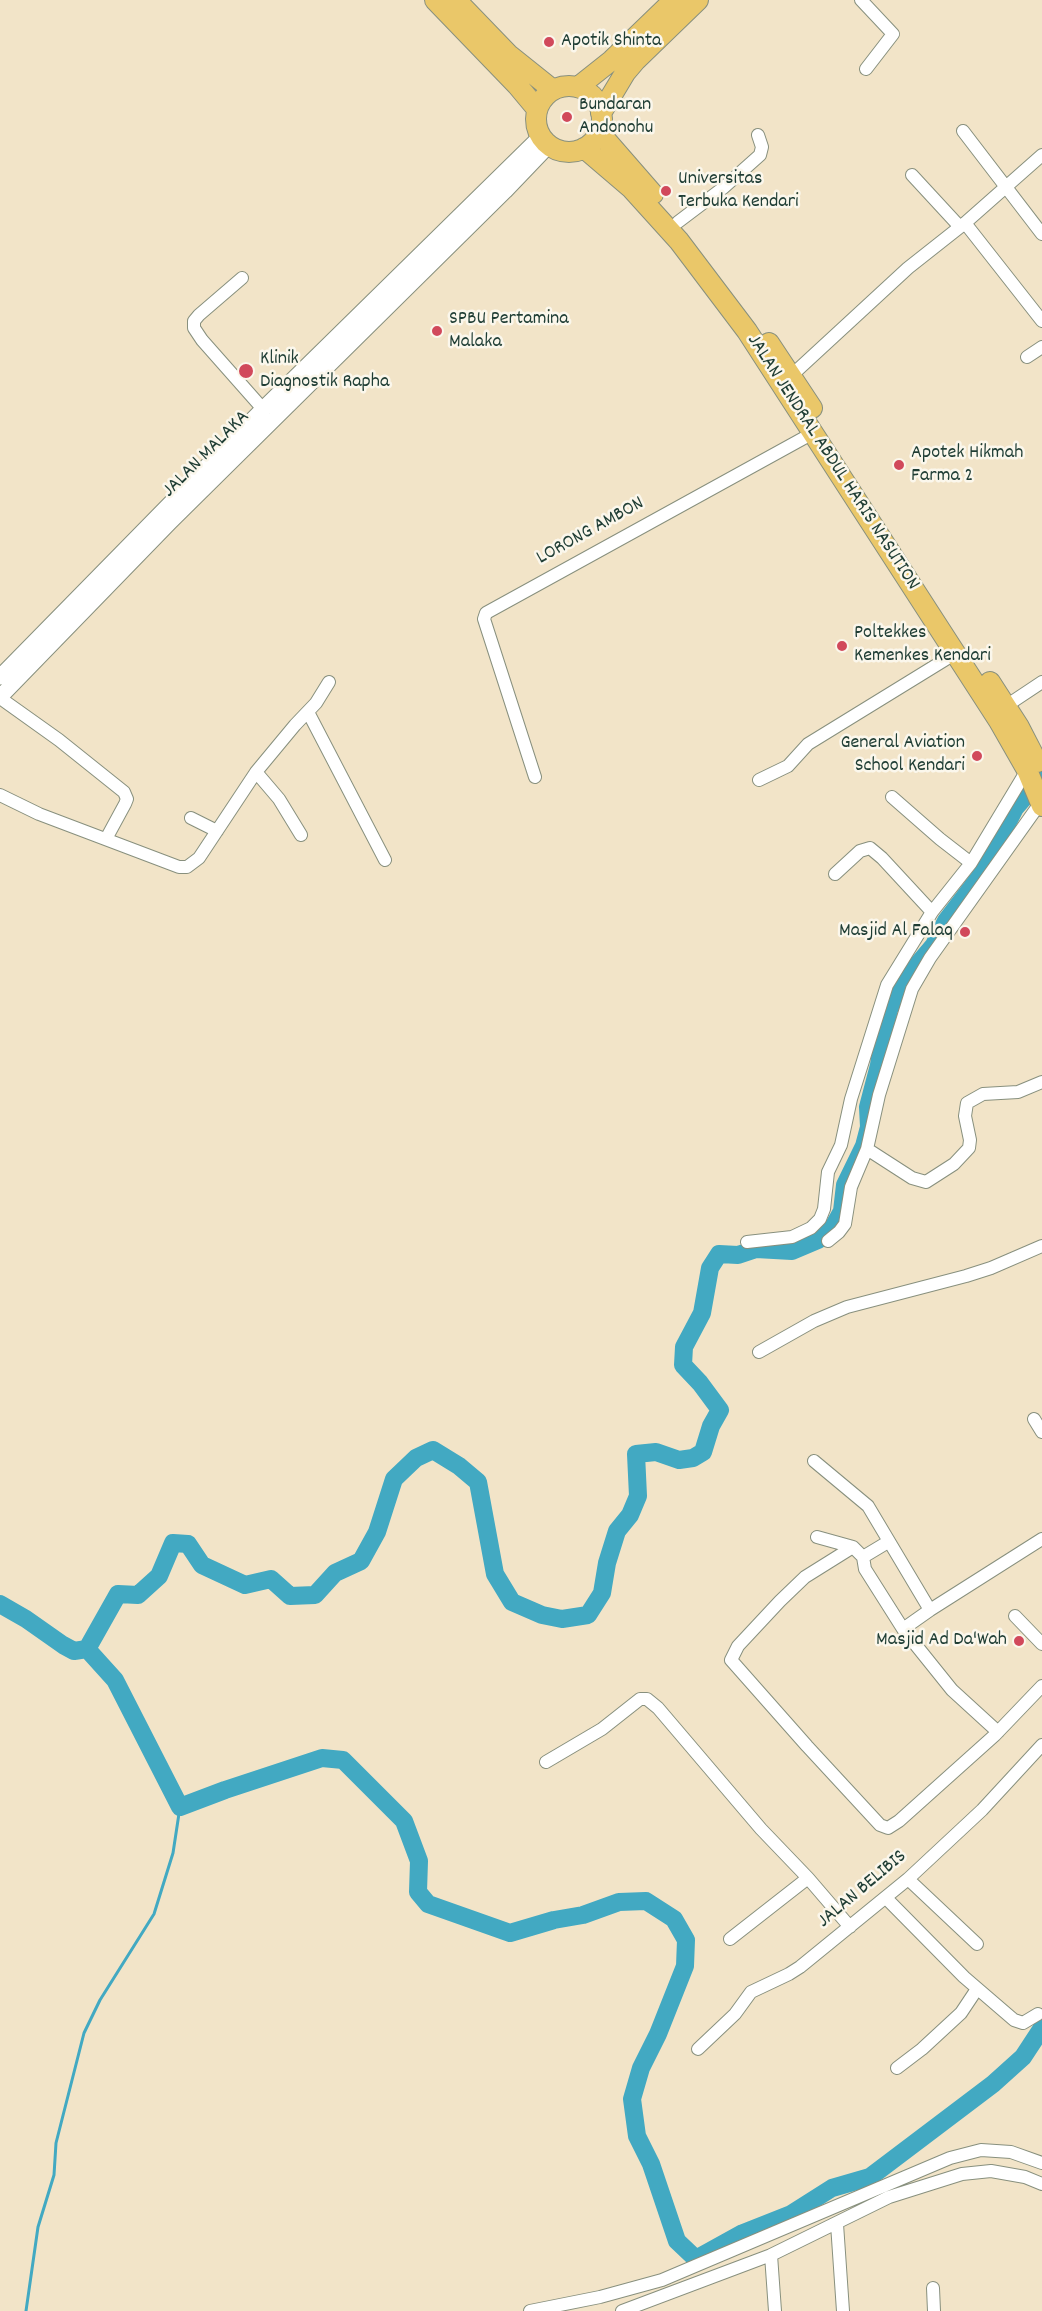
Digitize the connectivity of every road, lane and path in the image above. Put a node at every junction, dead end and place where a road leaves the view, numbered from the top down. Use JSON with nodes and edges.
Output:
{"nodes":[{"id":1,"x":435,"y":0,"type":"edge"},
{"id":2,"x":456,"y":0,"type":"edge"},
{"id":3,"x":674,"y":0,"type":"edge"},
{"id":4,"x":698,"y":0,"type":"edge"},
{"id":5,"x":861,"y":0,"type":"edge"},
{"id":6,"x":866,"y":69,"type":"dead end"},
{"id":7,"x":578,"y":87,"type":"junction"},
{"id":8,"x":553,"y":90,"type":"junction"},
{"id":9,"x":537,"y":110,"type":"junction"},
{"id":10,"x":600,"y":122,"type":"junction"},
{"id":11,"x":963,"y":130,"type":"dead end"},
{"id":12,"x":758,"y":135,"type":"dead end"},
{"id":13,"x":545,"y":140,"type":"junction"},
{"id":14,"x":584,"y":148,"type":"junction"},
{"id":15,"x":1042,"y":155,"type":"edge"},
{"id":16,"x":912,"y":175,"type":"dead end"},
{"id":17,"x":1006,"y":188,"type":"junction"},
{"id":18,"x":678,"y":222,"type":"junction"},
{"id":19,"x":962,"y":225,"type":"junction"},
{"id":20,"x":1042,"y":234,"type":"edge"},
{"id":21,"x":242,"y":278,"type":"dead end"},
{"id":22,"x":732,"y":301,"type":"junction"},
{"id":23,"x":1042,"y":321,"type":"edge"},
{"id":24,"x":1042,"y":347,"type":"edge"},
{"id":25,"x":1027,"y":357,"type":"dead end"},
{"id":26,"x":792,"y":375,"type":"junction"},
{"id":27,"x":263,"y":409,"type":"junction"},
{"id":28,"x":813,"y":432,"type":"junction"},
{"id":29,"x":920,"y":586,"type":"junction"},
{"id":30,"x":36,"y":650,"type":"junction"},
{"id":31,"x":956,"y":654,"type":"junction"},
{"id":32,"x":0,"y":677,"type":"edge"},
{"id":33,"x":329,"y":682,"type":"dead end"},
{"id":34,"x":1042,"y":682,"type":"edge"},
{"id":35,"x":0,"y":698,"type":"edge"},
{"id":36,"x":1006,"y":706,"type":"junction"},
{"id":37,"x":308,"y":712,"type":"junction"},
{"id":38,"x":1036,"y":769,"type":"edge"},
{"id":39,"x":256,"y":772,"type":"junction"},
{"id":40,"x":535,"y":777,"type":"dead end"},
{"id":41,"x":759,"y":780,"type":"dead end"},
{"id":42,"x":0,"y":795,"type":"edge"},
{"id":43,"x":892,"y":796,"type":"dead end"},
{"id":44,"x":1040,"y":801,"type":"edge"},
{"id":45,"x":191,"y":818,"type":"dead end"},
{"id":46,"x":217,"y":831,"type":"junction"},
{"id":47,"x":301,"y":835,"type":"dead end"},
{"id":48,"x":106,"y":839,"type":"junction"},
{"id":49,"x":385,"y":860,"type":"dead end"},
{"id":50,"x":971,"y":863,"type":"junction"},
{"id":51,"x":835,"y":874,"type":"dead end"},
{"id":52,"x":932,"y":912,"type":"junction"},
{"id":53,"x":1042,"y":1082,"type":"edge"},
{"id":54,"x":867,"y":1149,"type":"junction"},
{"id":55,"x":828,"y":1241,"type":"dead end"},
{"id":56,"x":747,"y":1242,"type":"dead end"},
{"id":57,"x":1042,"y":1246,"type":"edge"},
{"id":58,"x":759,"y":1352,"type":"dead end"},
{"id":59,"x":1034,"y":1419,"type":"dead end"},
{"id":60,"x":1042,"y":1432,"type":"edge"},
{"id":61,"x":814,"y":1461,"type":"dead end"},
{"id":62,"x":818,"y":1537,"type":"dead end"},
{"id":63,"x":1042,"y":1539,"type":"edge"},
{"id":64,"x":888,"y":1542,"type":"junction"},
{"id":65,"x":853,"y":1547,"type":"junction"},
{"id":66,"x":863,"y":1557,"type":"junction"},
{"id":67,"x":930,"y":1611,"type":"junction"},
{"id":68,"x":1015,"y":1616,"type":"dead end"},
{"id":69,"x":903,"y":1629,"type":"junction"},
{"id":70,"x":1042,"y":1644,"type":"edge"},
{"id":71,"x":1042,"y":1686,"type":"edge"},
{"id":72,"x":998,"y":1732,"type":"junction"},
{"id":73,"x":1042,"y":1745,"type":"edge"},
{"id":74,"x":546,"y":1762,"type":"dead end"},
{"id":75,"x":808,"y":1878,"type":"junction"},
{"id":76,"x":908,"y":1880,"type":"junction"},
{"id":77,"x":886,"y":1898,"type":"junction"},
{"id":78,"x":850,"y":1927,"type":"junction"},
{"id":79,"x":730,"y":1939,"type":"dead end"},
{"id":80,"x":977,"y":1944,"type":"dead end"},
{"id":81,"x":977,"y":1989,"type":"junction"},
{"id":82,"x":1038,"y":2014,"type":"dead end"},
{"id":83,"x":698,"y":2049,"type":"dead end"},
{"id":84,"x":897,"y":2068,"type":"dead end"},
{"id":85,"x":1042,"y":2163,"type":"edge"},
{"id":86,"x":1042,"y":2184,"type":"edge"},
{"id":87,"x":837,"y":2224,"type":"junction"},
{"id":88,"x":771,"y":2255,"type":"junction"},
{"id":89,"x":933,"y":2288,"type":"dead end"},
{"id":90,"x":530,"y":2311,"type":"edge"},
{"id":91,"x":622,"y":2311,"type":"edge"},
{"id":92,"x":776,"y":2311,"type":"edge"},
{"id":93,"x":843,"y":2311,"type":"edge"},
{"id":94,"x":934,"y":2311,"type":"edge"}],
"edges":[{"from":1,"to":9,"type":"highway"},
{"from":2,"to":8,"type":"highway"},
{"from":3,"to":7,"type":"highway"},
{"from":4,"to":10,"type":"highway"},
{"from":5,"to":6,"type":"street"},
{"from":7,"to":8,"type":"highway"},
{"from":7,"to":10,"type":"highway"},
{"from":8,"to":9,"type":"highway"},
{"from":9,"to":13,"type":"highway"},
{"from":10,"to":14,"type":"highway"},
{"from":10,"to":18,"type":"highway","name":"JALAN JENDRAL ABDUL HARIS NASUTION"},
{"from":11,"to":17,"type":"street"},
{"from":12,"to":18,"type":"street"},
{"from":13,"to":14,"type":"highway"},
{"from":13,"to":27,"type":"street","name":"JALAN MALAKA"},
{"from":13,"to":30,"type":"street","name":"JALAN MALAKA"},
{"from":14,"to":22,"type":"highway","name":"JALAN JENDRAL ABDUL HARIS NASUTION"},
{"from":15,"to":17,"type":"street"},
{"from":16,"to":19,"type":"street"},
{"from":17,"to":19,"type":"street"},
{"from":17,"to":20,"type":"street"},
{"from":18,"to":22,"type":"highway","name":"JALAN JENDRAL ABDUL HARIS NASUTION"},
{"from":19,"to":23,"type":"street"},
{"from":19,"to":26,"type":"street"},
{"from":21,"to":27,"type":"street"},
{"from":22,"to":26,"type":"highway","name":"JALAN JENDRAL ABDUL HARIS NASUTION"},
{"from":22,"to":28,"type":"highway","name":"JALAN JENDRAL ABDUL HARIS NASUTION"},
{"from":24,"to":25,"type":"street"},
{"from":26,"to":29,"type":"highway","name":"JALAN JENDRAL ABDUL HARIS NASUTION"},
{"from":27,"to":30,"type":"street","name":"JALAN MALAKA"},
{"from":28,"to":29,"type":"highway","name":"JALAN JENDRAL ABDUL HARIS NASUTION"},
{"from":28,"to":40,"type":"street","name":"LORONG AMBON"},
{"from":29,"to":31,"type":"highway","name":"JALAN JENDRAL ABDUL HARIS NASUTION"},
{"from":29,"to":36,"type":"highway","name":"JALAN JENDRAL ABDUL HARIS NASUTION"},
{"from":30,"to":32,"type":"street","name":"JALAN MALAKA"},
{"from":30,"to":35,"type":"street","name":"JALAN MALAKA"},
{"from":31,"to":38,"type":"highway","name":"JALAN JENDRAL ABDUL HARIS NASUTION"},
{"from":31,"to":41,"type":"street"},
{"from":33,"to":37,"type":"street"},
{"from":34,"to":36,"type":"street"},
{"from":35,"to":48,"type":"street"},
{"from":36,"to":38,"type":"highway","name":"JALAN JENDRAL ABDUL HARIS NASUTION"},
{"from":37,"to":39,"type":"street"},
{"from":37,"to":49,"type":"street"},
{"from":38,"to":44,"type":"highway","name":"JALAN JENDRAL ABDUL HARIS NASUTION"},
{"from":38,"to":50,"type":"street"},
{"from":39,"to":46,"type":"street"},
{"from":39,"to":47,"type":"street"},
{"from":42,"to":48,"type":"street"},
{"from":43,"to":50,"type":"street"},
{"from":44,"to":54,"type":"street"},
{"from":45,"to":46,"type":"street"},
{"from":46,"to":48,"type":"street"},
{"from":50,"to":52,"type":"street"},
{"from":51,"to":52,"type":"street"},
{"from":52,"to":56,"type":"street"},
{"from":53,"to":54,"type":"street"},
{"from":54,"to":55,"type":"street"},
{"from":57,"to":58,"type":"street"},
{"from":59,"to":60,"type":"street"},
{"from":61,"to":64,"type":"street"},
{"from":62,"to":65,"type":"street"},
{"from":63,"to":67,"type":"street"},
{"from":64,"to":66,"type":"street"},
{"from":64,"to":67,"type":"street"},
{"from":65,"to":66,"type":"street"},
{"from":65,"to":72,"type":"street"},
{"from":66,"to":69,"type":"street"},
{"from":67,"to":69,"type":"street"},
{"from":68,"to":70,"type":"street"},
{"from":69,"to":72,"type":"street"},
{"from":71,"to":72,"type":"street"},
{"from":73,"to":76,"type":"street","name":"JALAN BELIBIS"},
{"from":74,"to":75,"type":"street"},
{"from":75,"to":78,"type":"street"},
{"from":75,"to":79,"type":"street"},
{"from":76,"to":77,"type":"street","name":"JALAN BELIBIS"},
{"from":76,"to":80,"type":"street"},
{"from":77,"to":78,"type":"street","name":"JALAN BELIBIS"},
{"from":77,"to":81,"type":"street"},
{"from":78,"to":83,"type":"street","name":"JALAN BELIBIS"},
{"from":81,"to":82,"type":"street"},
{"from":81,"to":84,"type":"street"},
{"from":85,"to":90,"type":"street"},
{"from":86,"to":87,"type":"street"},
{"from":87,"to":88,"type":"street"},
{"from":87,"to":93,"type":"street"},
{"from":88,"to":91,"type":"street"},
{"from":88,"to":92,"type":"street"},
{"from":89,"to":94,"type":"street"}]}
